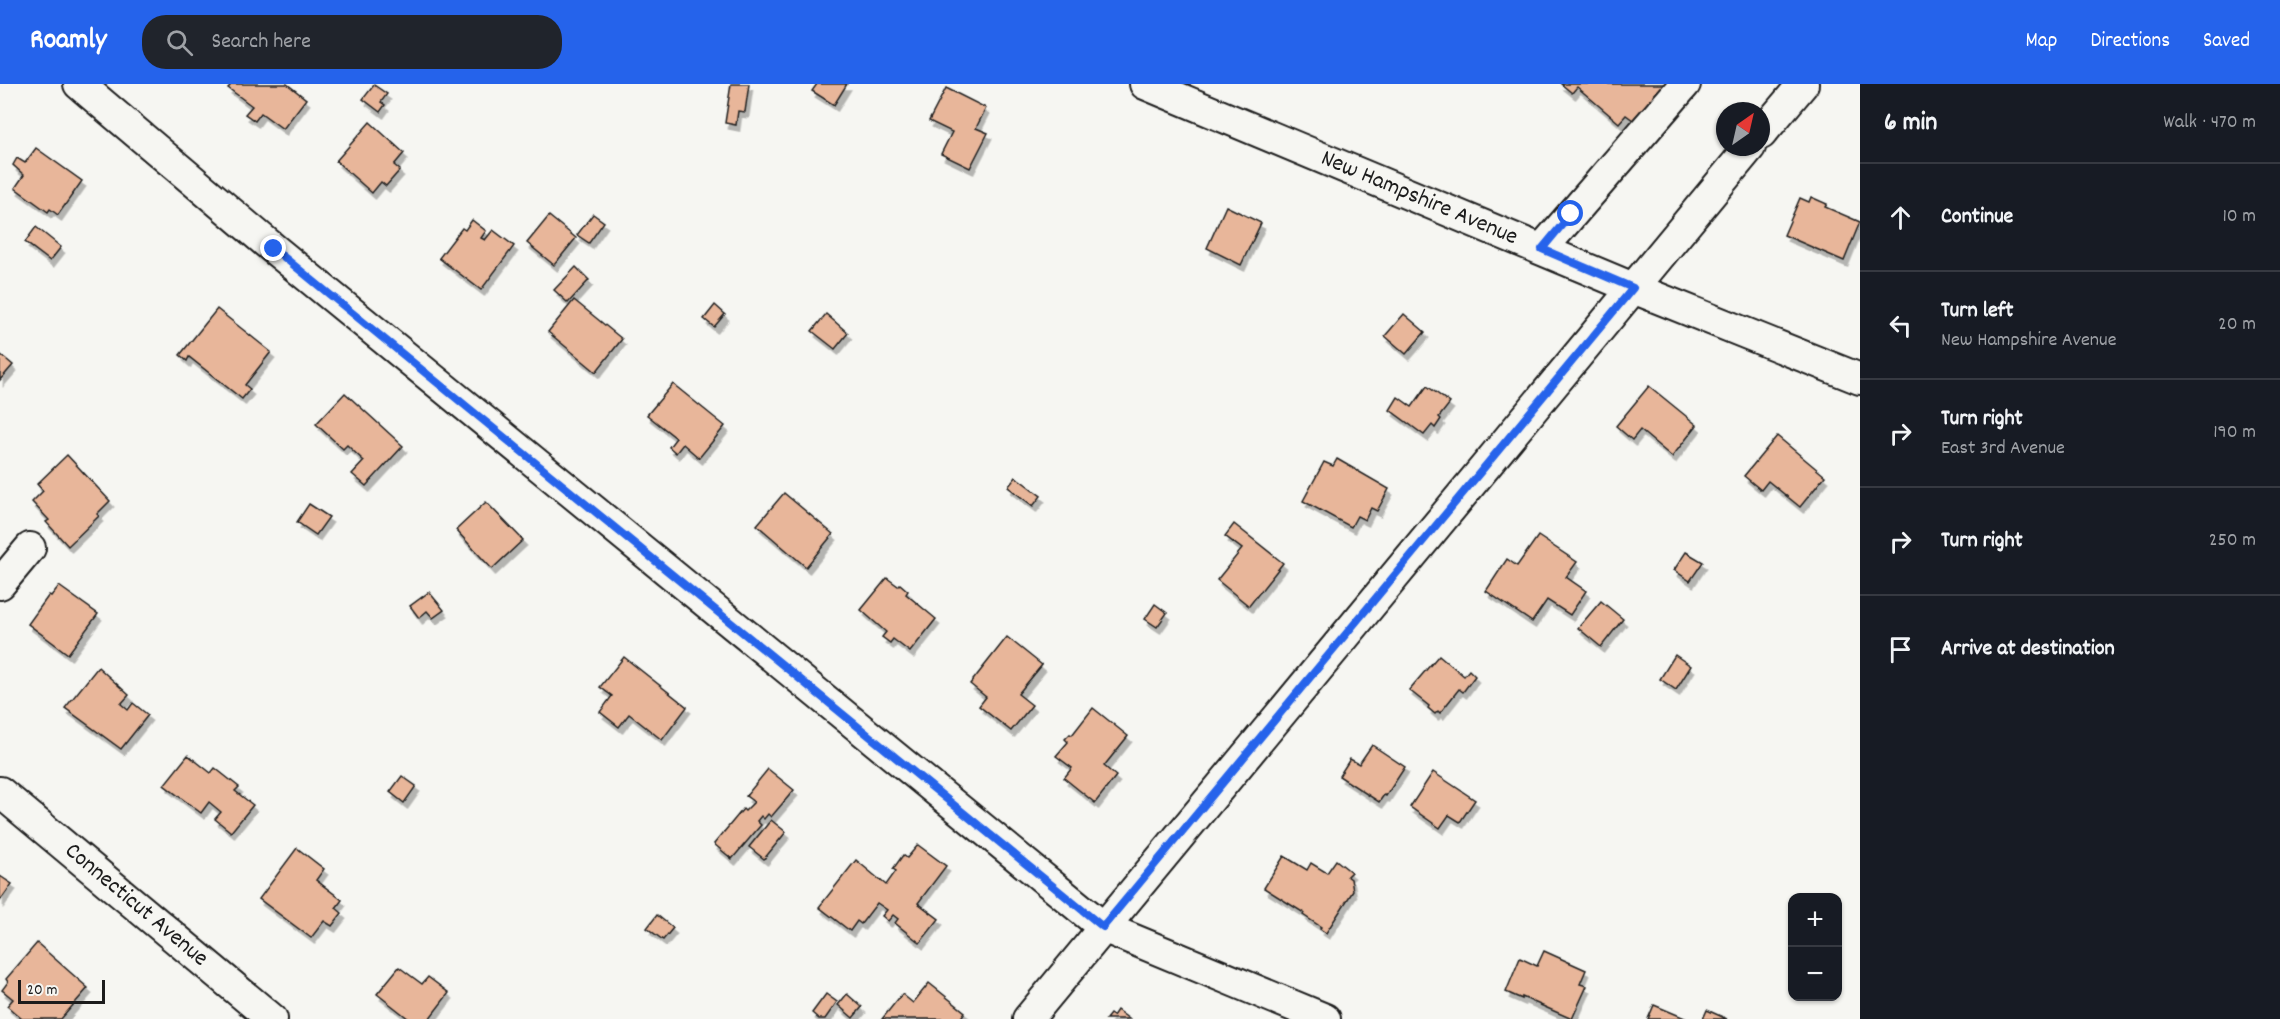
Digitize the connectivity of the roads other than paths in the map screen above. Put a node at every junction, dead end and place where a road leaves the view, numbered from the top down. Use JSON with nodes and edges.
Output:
{"nodes":[{"id":1,"x":79,"y":84,"type":"edge"},
{"id":2,"x":1144,"y":84,"type":"edge"},
{"id":3,"x":1685,"y":84,"type":"edge"},
{"id":4,"x":1803,"y":84,"type":"edge"},
{"id":5,"x":1770,"y":123,"type":"edge"},
{"id":6,"x":1743,"y":156,"type":"edge"},
{"id":7,"x":1542,"y":249,"type":"junction"},
{"id":8,"x":1633,"y":288,"type":"junction"},
{"id":9,"x":1860,"y":379,"type":"edge"},
{"id":10,"x":30,"y":548,"type":"dead end"},
{"id":11,"x":0,"y":584,"type":"edge"},
{"id":12,"x":0,"y":792,"type":"edge"},
{"id":13,"x":1103,"y":927,"type":"junction"},
{"id":14,"x":272,"y":1019,"type":"edge"},
{"id":15,"x":1028,"y":1019,"type":"edge"},
{"id":16,"x":1324,"y":1019,"type":"edge"}],
"edges":[{"from":1,"to":13,"type":"street"},
{"from":2,"to":7,"type":"street","name":"New Hampshire Avenue"},
{"from":3,"to":7,"type":"street"},
{"from":4,"to":5,"type":"street"},
{"from":6,"to":8,"type":"street"},
{"from":7,"to":8,"type":"street","name":"New Hampshire Avenue"},
{"from":8,"to":9,"type":"street","name":"New Hampshire Avenue"},
{"from":8,"to":13,"type":"street"},
{"from":10,"to":11,"type":"street"},
{"from":12,"to":14,"type":"street","name":"Connecticut Avenue"},
{"from":13,"to":15,"type":"street"},
{"from":13,"to":16,"type":"street"}]}
